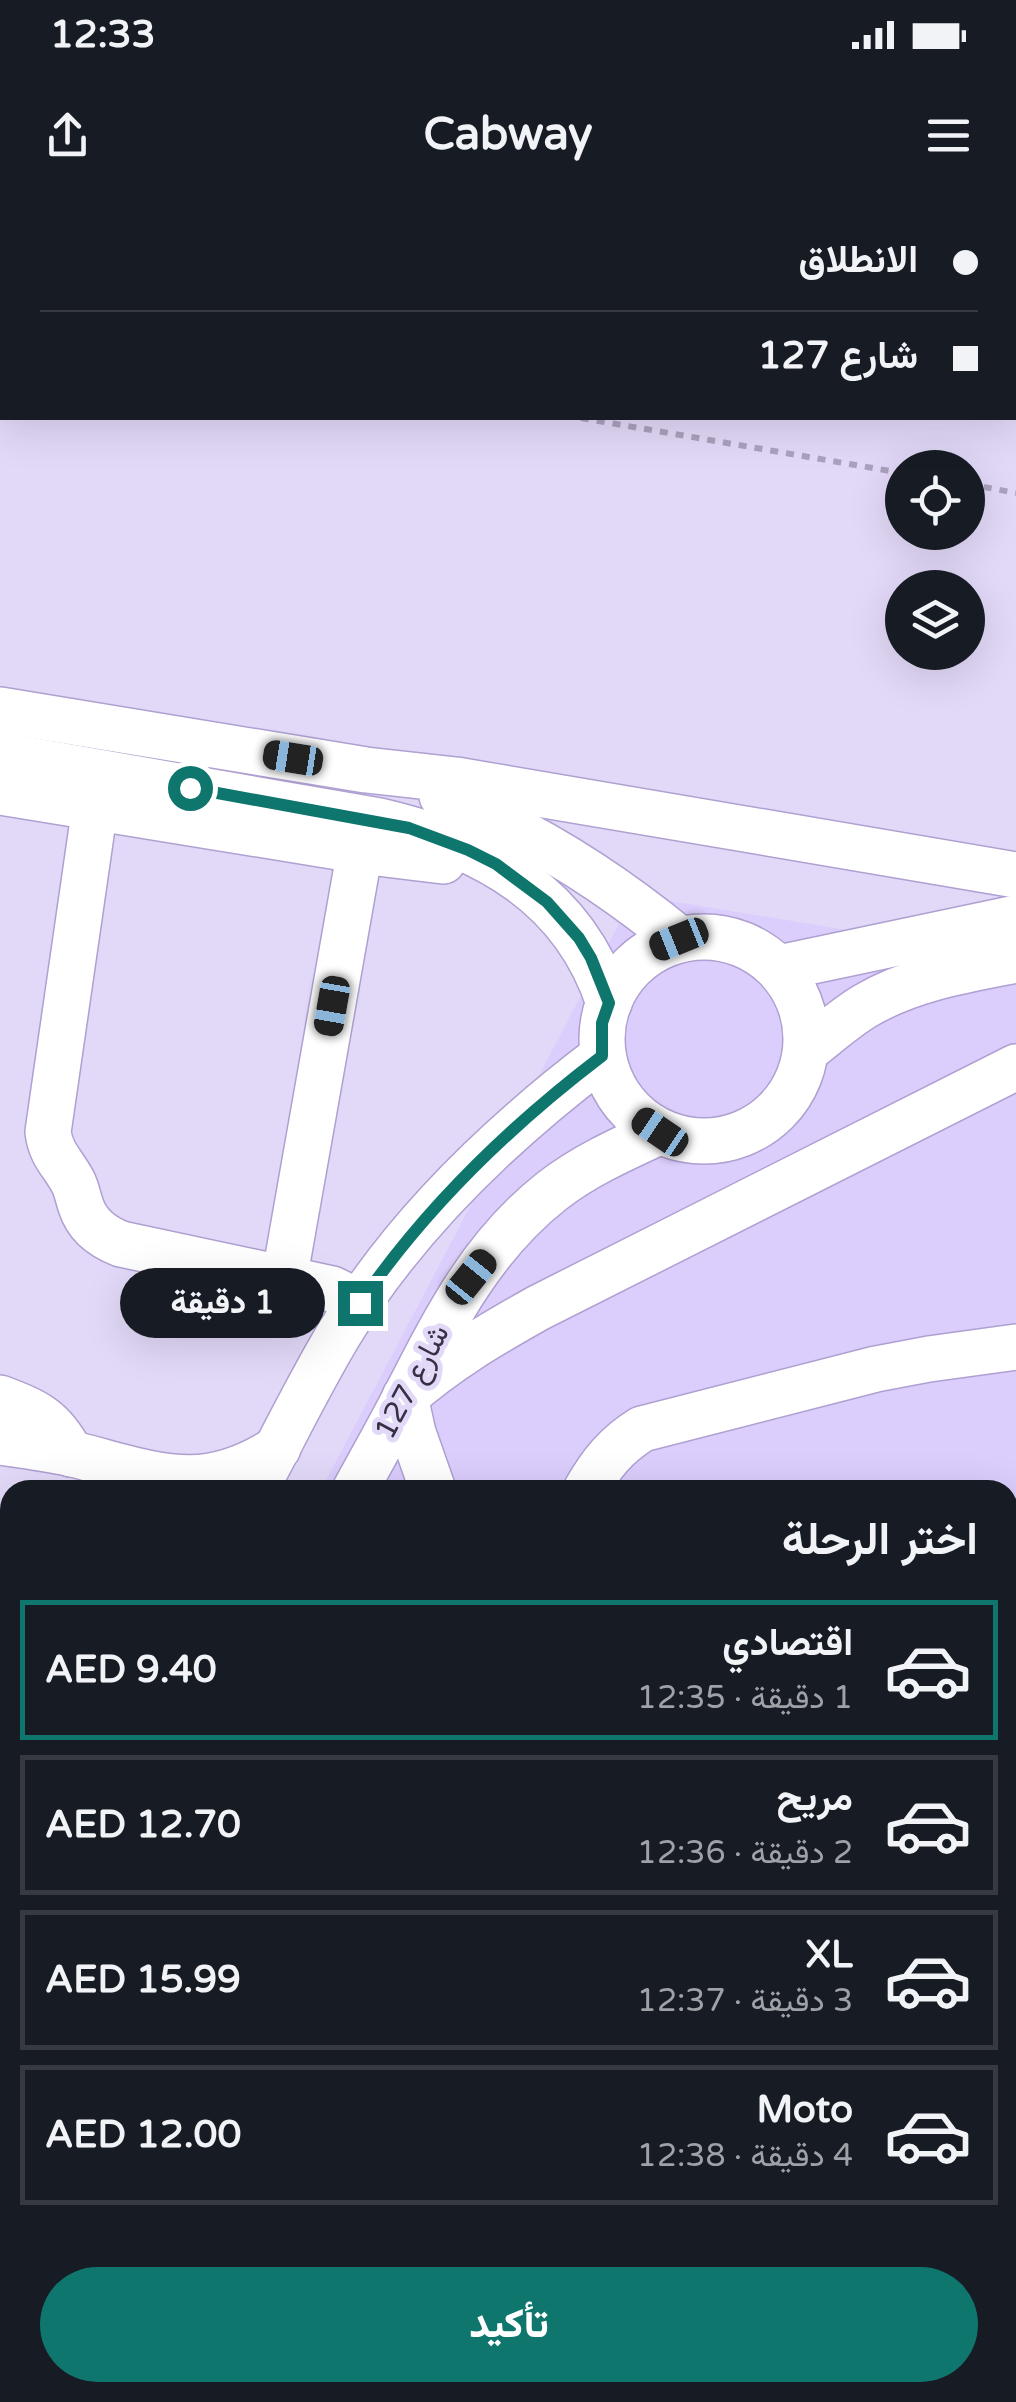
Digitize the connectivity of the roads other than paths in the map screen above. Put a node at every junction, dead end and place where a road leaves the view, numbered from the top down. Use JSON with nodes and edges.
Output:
{"nodes":[{"id":1,"x":0,"y":710,"type":"edge"},
{"id":2,"x":0,"y":754,"type":"edge"},
{"id":3,"x":366,"y":770,"type":"junction"},
{"id":4,"x":0,"y":792,"type":"edge"},
{"id":5,"x":95,"y":808,"type":"junction"},
{"id":6,"x":360,"y":850,"type":"junction"},
{"id":7,"x":496,"y":864,"type":"junction"},
{"id":8,"x":1016,"y":875,"type":"edge"},
{"id":9,"x":1016,"y":918,"type":"edge"},
{"id":10,"x":679,"y":939,"type":"junction"},
{"id":11,"x":1016,"y":960,"type":"edge"},
{"id":12,"x":779,"y":968,"type":"junction"},
{"id":13,"x":609,"y":1003,"type":"junction"},
{"id":14,"x":808,"y":1048,"type":"junction"},
{"id":15,"x":602,"y":1056,"type":"junction"},
{"id":16,"x":1016,"y":1067,"type":"edge"},
{"id":17,"x":660,"y":1132,"type":"junction"},
{"id":18,"x":284,"y":1280,"type":"junction"},
{"id":19,"x":360,"y":1303,"type":"junction"},
{"id":20,"x":1016,"y":1347,"type":"edge"},
{"id":21,"x":406,"y":1397,"type":"junction"},
{"id":22,"x":0,"y":1398,"type":"edge"},
{"id":23,"x":0,"y":1442,"type":"edge"},
{"id":24,"x":278,"y":1448,"type":"junction"},
{"id":25,"x":71,"y":1454,"type":"junction"},
{"id":26,"x":155,"y":1480,"type":"edge"},
{"id":27,"x":186,"y":1480,"type":"edge"},
{"id":28,"x":260,"y":1480,"type":"edge"},
{"id":29,"x":360,"y":1480,"type":"edge"},
{"id":30,"x":429,"y":1480,"type":"edge"},
{"id":31,"x":593,"y":1480,"type":"edge"}],
"edges":[{"from":1,"to":3,"type":"street"},
{"from":2,"to":7,"type":"street"},
{"from":3,"to":8,"type":"street"},
{"from":3,"to":10,"type":"street"},
{"from":4,"to":5,"type":"street"},
{"from":5,"to":6,"type":"street"},
{"from":5,"to":18,"type":"street"},
{"from":6,"to":7,"type":"street"},
{"from":6,"to":18,"type":"street"},
{"from":7,"to":13,"type":"street"},
{"from":9,"to":12,"type":"street"},
{"from":10,"to":12,"type":"street"},
{"from":10,"to":13,"type":"street"},
{"from":11,"to":14,"type":"street"},
{"from":12,"to":14,"type":"street"},
{"from":13,"to":15,"type":"street"},
{"from":14,"to":17,"type":"street"},
{"from":15,"to":17,"type":"street"},
{"from":15,"to":19,"type":"street"},
{"from":16,"to":21,"type":"street"},
{"from":17,"to":21,"type":"street","name":"شارع 127"},
{"from":18,"to":19,"type":"street"},
{"from":19,"to":24,"type":"street"},
{"from":20,"to":31,"type":"street"},
{"from":21,"to":29,"type":"street","name":"شارع 127"},
{"from":21,"to":30,"type":"street"},
{"from":22,"to":25,"type":"street"},
{"from":23,"to":25,"type":"street"},
{"from":24,"to":27,"type":"street"},
{"from":24,"to":28,"type":"street"},
{"from":25,"to":26,"type":"street"}]}
